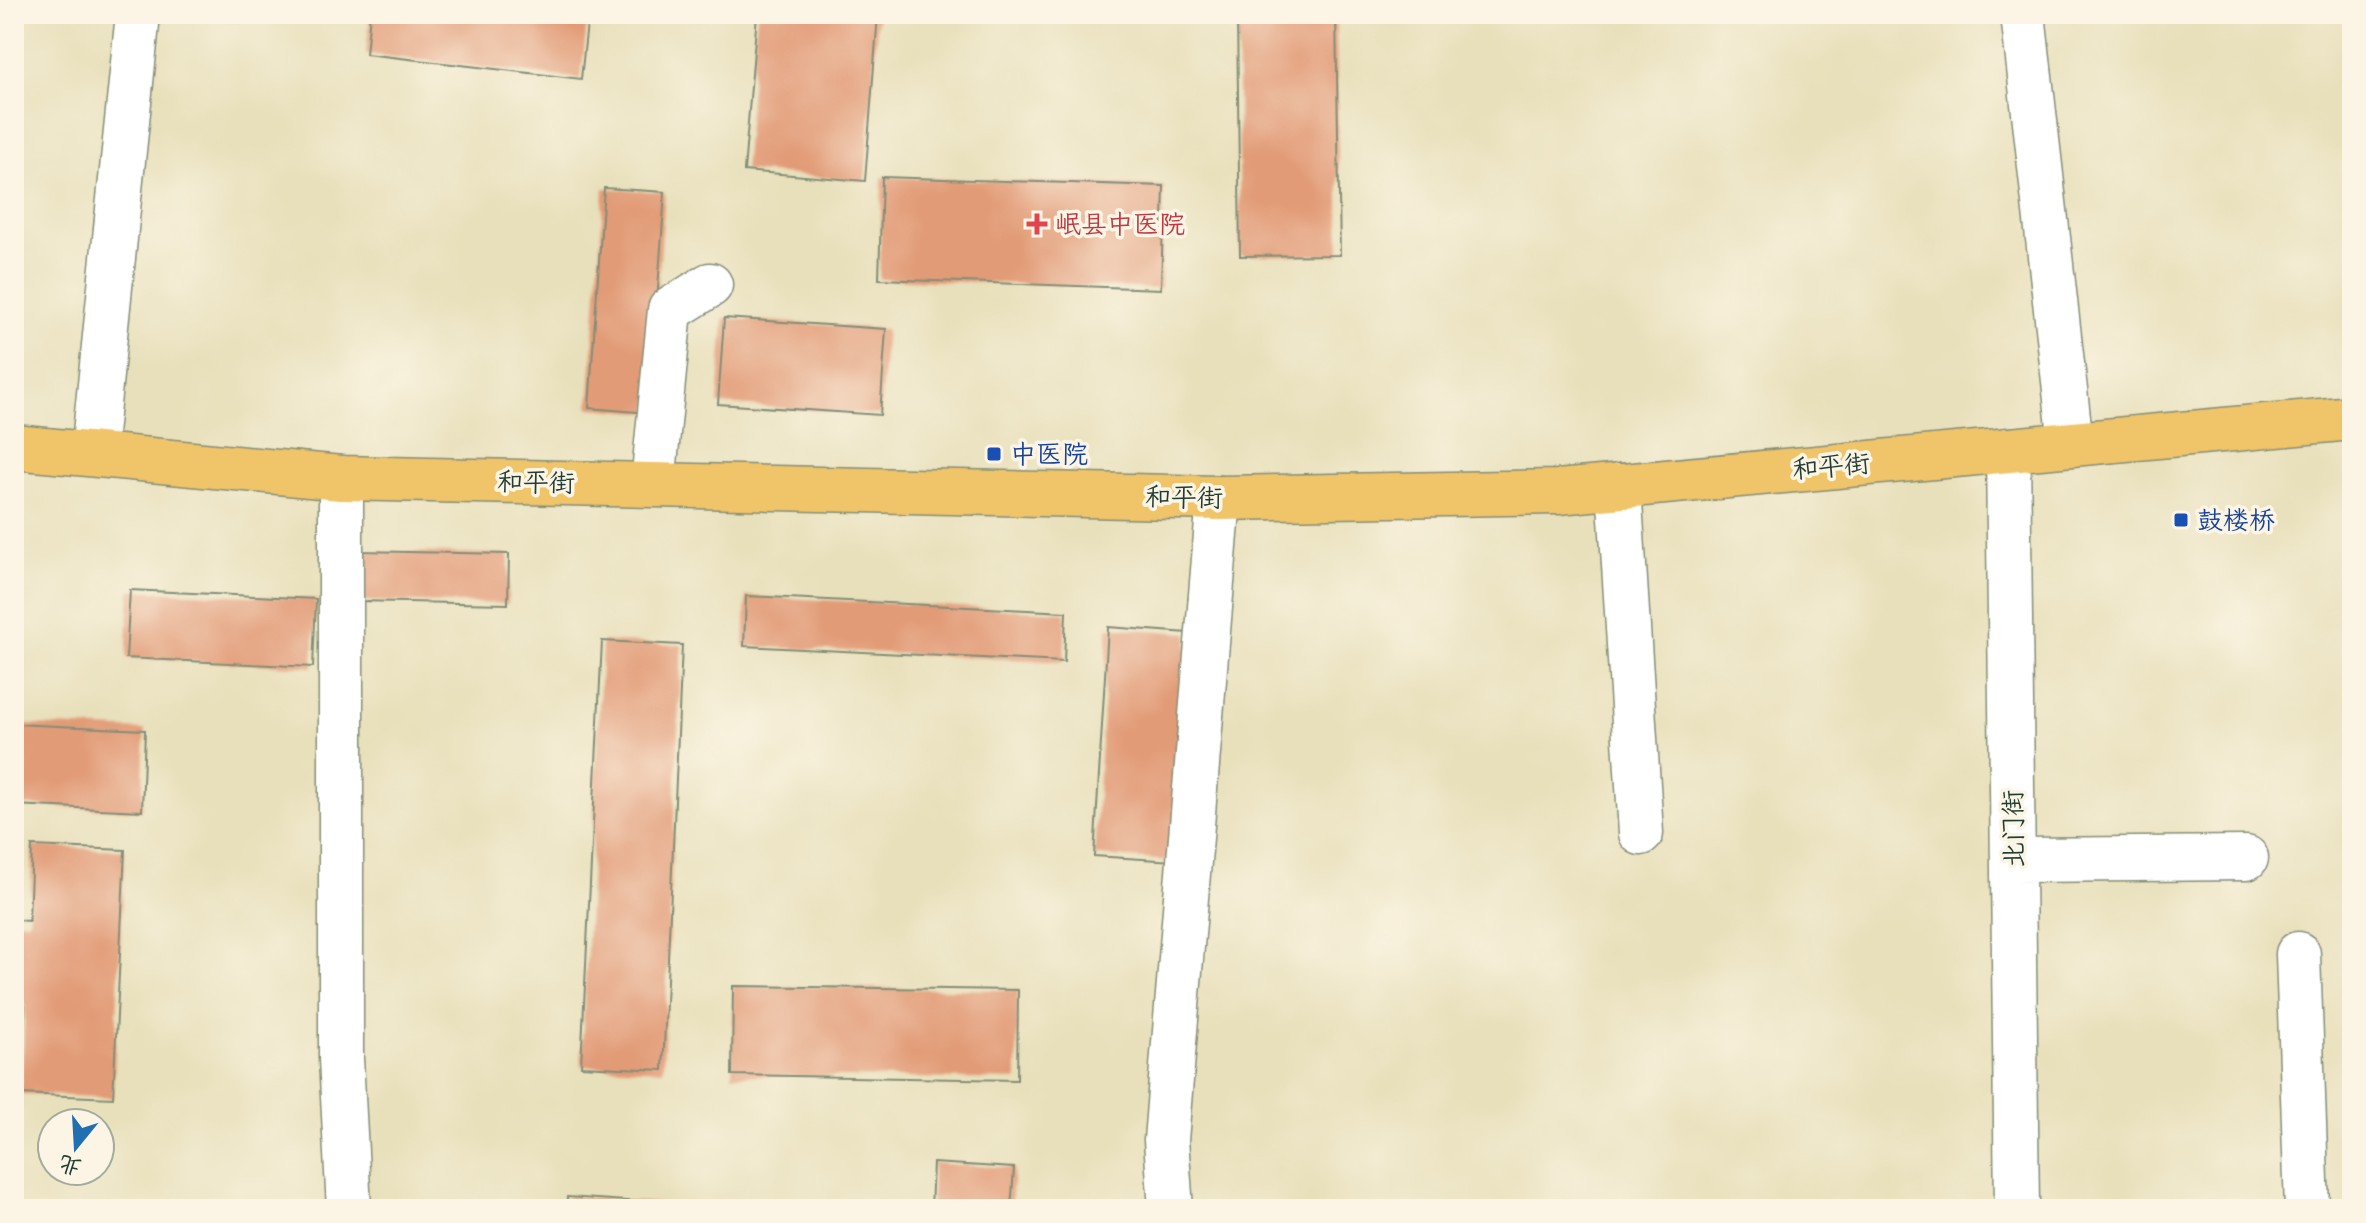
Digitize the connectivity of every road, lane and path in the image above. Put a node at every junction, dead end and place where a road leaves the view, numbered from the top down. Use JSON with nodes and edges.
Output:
{"nodes":[{"id":1,"x":138,"y":14,"type":"edge"},
{"id":2,"x":2023,"y":14,"type":"edge"},
{"id":3,"x":710,"y":285,"type":"dead end"},
{"id":4,"x":2352,"y":418,"type":"edge"},
{"id":5,"x":2071,"y":444,"type":"junction"},
{"id":6,"x":14,"y":447,"type":"edge"},
{"id":7,"x":2008,"y":450,"type":"junction"},
{"id":8,"x":93,"y":453,"type":"junction"},
{"id":9,"x":341,"y":478,"type":"junction"},
{"id":10,"x":653,"y":484,"type":"junction"},
{"id":11,"x":1619,"y":486,"type":"junction"},
{"id":12,"x":1219,"y":498,"type":"junction"},
{"id":13,"x":1641,"y":833,"type":"dead end"},
{"id":14,"x":2246,"y":858,"type":"dead end"},
{"id":15,"x":2013,"y":860,"type":"junction"},
{"id":16,"x":2298,"y":954,"type":"dead end"},
{"id":17,"x":349,"y":1209,"type":"edge"},
{"id":18,"x":1171,"y":1209,"type":"edge"},
{"id":19,"x":2017,"y":1209,"type":"edge"},
{"id":20,"x":2307,"y":1209,"type":"edge"}],
"edges":[{"from":1,"to":8,"type":"street"},
{"from":2,"to":5,"type":"street"},
{"from":3,"to":10,"type":"street"},
{"from":4,"to":5,"type":"main road","name":"和平街"},
{"from":5,"to":7,"type":"main road","name":"和平街"},
{"from":6,"to":8,"type":"main road","name":"和平街"},
{"from":7,"to":11,"type":"main road","name":"和平街"},
{"from":7,"to":15,"type":"street","name":"北门街"},
{"from":8,"to":9,"type":"main road","name":"和平街"},
{"from":9,"to":10,"type":"main road","name":"和平街"},
{"from":9,"to":17,"type":"street"},
{"from":10,"to":12,"type":"main road","name":"和平街"},
{"from":11,"to":12,"type":"main road","name":"和平街"},
{"from":11,"to":13,"type":"street"},
{"from":12,"to":18,"type":"street"},
{"from":14,"to":15,"type":"street"},
{"from":15,"to":19,"type":"street","name":"北门街"},
{"from":16,"to":20,"type":"street"}]}
